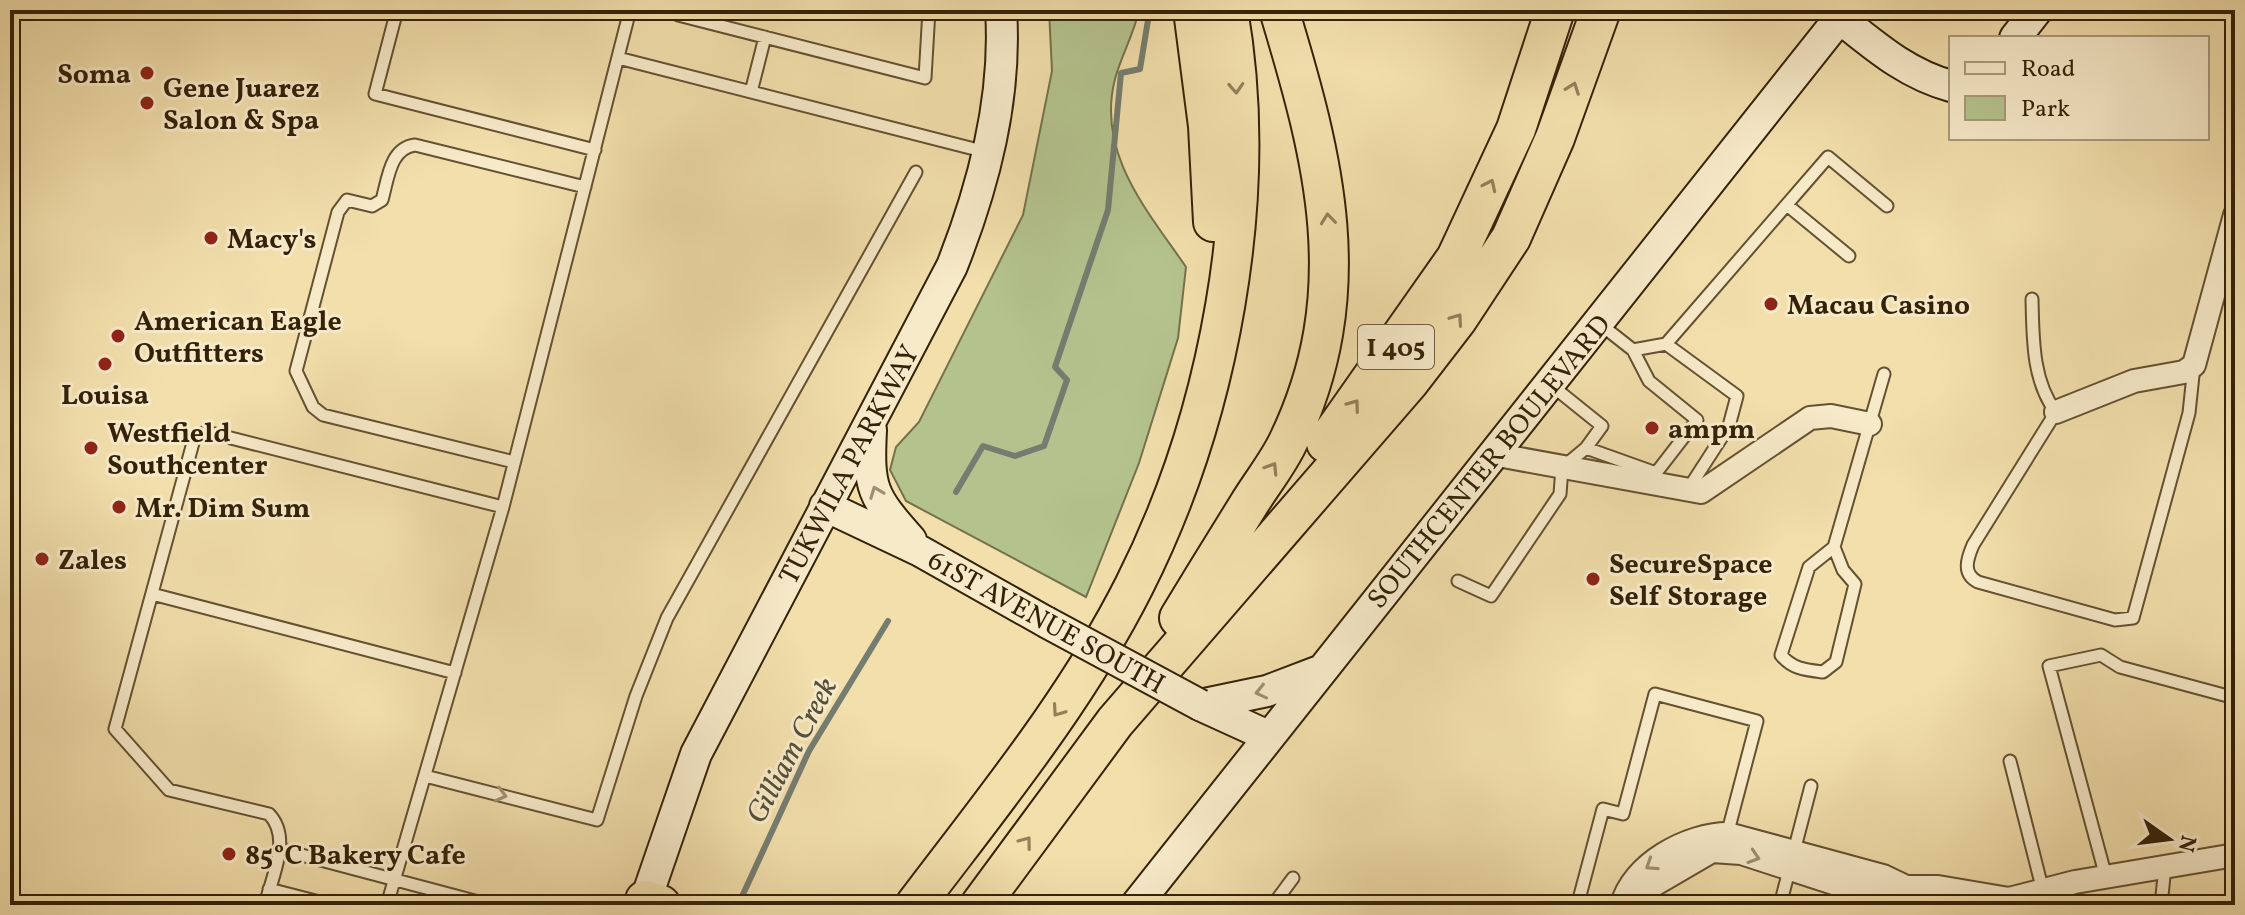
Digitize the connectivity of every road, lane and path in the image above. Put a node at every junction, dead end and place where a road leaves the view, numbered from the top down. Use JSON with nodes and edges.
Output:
{"nodes":[{"id":1,"x":397,"y":10,"type":"edge"},
{"id":2,"x":630,"y":10,"type":"edge"},
{"id":3,"x":679,"y":10,"type":"edge"},
{"id":4,"x":929,"y":10,"type":"edge"},
{"id":5,"x":1001,"y":10,"type":"edge"},
{"id":6,"x":1193,"y":10,"type":"edge"},
{"id":7,"x":1228,"y":10,"type":"edge"},
{"id":8,"x":1279,"y":10,"type":"edge"},
{"id":9,"x":1555,"y":10,"type":"edge"},
{"id":10,"x":1601,"y":10,"type":"edge"},
{"id":11,"x":2037,"y":10,"type":"edge"},
{"id":12,"x":1846,"y":13,"type":"edge"},
{"id":13,"x":2017,"y":36,"type":"edge"},
{"id":14,"x":765,"y":37,"type":"junction"},
{"id":15,"x":618,"y":58,"type":"junction"},
{"id":16,"x":1949,"y":85,"type":"edge"},
{"id":17,"x":751,"y":92,"type":"junction"},
{"id":18,"x":595,"y":150,"type":"junction"},
{"id":19,"x":988,"y":152,"type":"junction"},
{"id":20,"x":916,"y":172,"type":"dead end"},
{"id":21,"x":585,"y":187,"type":"junction"},
{"id":22,"x":1787,"y":205,"type":"junction"},
{"id":23,"x":1887,"y":206,"type":"dead end"},
{"id":24,"x":2235,"y":215,"type":"edge"},
{"id":25,"x":1849,"y":256,"type":"dead end"},
{"id":26,"x":2032,"y":299,"type":"dead end"},
{"id":27,"x":1599,"y":324,"type":"junction"},
{"id":28,"x":1666,"y":344,"type":"junction"},
{"id":29,"x":1633,"y":350,"type":"junction"},
{"id":30,"x":2194,"y":365,"type":"junction"},
{"id":31,"x":1884,"y":374,"type":"dead end"},
{"id":32,"x":1550,"y":385,"type":"junction"},
{"id":33,"x":2056,"y":412,"type":"junction"},
{"id":34,"x":872,"y":418,"type":"junction"},
{"id":35,"x":1870,"y":424,"type":"junction"},
{"id":36,"x":1586,"y":448,"type":"junction"},
{"id":37,"x":1492,"y":454,"type":"junction"},
{"id":38,"x":514,"y":462,"type":"junction"},
{"id":39,"x":1562,"y":468,"type":"junction"},
{"id":40,"x":1687,"y":491,"type":"junction"},
{"id":41,"x":825,"y":506,"type":"junction"},
{"id":42,"x":503,"y":507,"type":"junction"},
{"id":43,"x":1834,"y":547,"type":"junction"},
{"id":44,"x":920,"y":551,"type":"junction"},
{"id":45,"x":1458,"y":581,"type":"dead end"},
{"id":46,"x":152,"y":594,"type":"junction"},
{"id":47,"x":1100,"y":646,"type":"junction"},
{"id":48,"x":1175,"y":649,"type":"junction"},
{"id":49,"x":1319,"y":671,"type":"junction"},
{"id":50,"x":455,"y":673,"type":"junction"},
{"id":51,"x":2235,"y":698,"type":"edge"},
{"id":52,"x":1200,"y":705,"type":"junction"},
{"id":53,"x":1115,"y":722,"type":"junction"},
{"id":54,"x":1268,"y":736,"type":"junction"},
{"id":55,"x":2010,"y":761,"type":"dead end"},
{"id":56,"x":425,"y":776,"type":"junction"},
{"id":57,"x":1811,"y":786,"type":"dead end"},
{"id":58,"x":1726,"y":843,"type":"junction"},
{"id":59,"x":279,"y":849,"type":"junction"},
{"id":60,"x":2235,"y":855,"type":"edge"},
{"id":61,"x":1792,"y":860,"type":"junction"},
{"id":62,"x":2165,"y":867,"type":"junction"},
{"id":63,"x":2106,"y":877,"type":"junction"},
{"id":64,"x":395,"y":878,"type":"junction"},
{"id":65,"x":1293,"y":878,"type":"dead end"},
{"id":66,"x":269,"y":889,"type":"junction"},
{"id":67,"x":2043,"y":891,"type":"junction"},
{"id":68,"x":650,"y":903,"type":"edge"},
{"id":69,"x":265,"y":905,"type":"edge"},
{"id":70,"x":331,"y":905,"type":"edge"},
{"id":71,"x":387,"y":905,"type":"edge"},
{"id":72,"x":490,"y":905,"type":"edge"},
{"id":73,"x":915,"y":905,"type":"edge"},
{"id":74,"x":980,"y":905,"type":"edge"},
{"id":75,"x":1136,"y":905,"type":"edge"},
{"id":76,"x":1273,"y":905,"type":"edge"},
{"id":77,"x":1585,"y":905,"type":"edge"},
{"id":78,"x":1622,"y":905,"type":"edge"},
{"id":79,"x":1641,"y":905,"type":"edge"},
{"id":80,"x":1780,"y":905,"type":"edge"},
{"id":81,"x":2161,"y":905,"type":"edge"}],
"edges":[{"from":1,"to":18,"type":"lane"},
{"from":2,"to":15,"type":"lane"},
{"from":3,"to":14,"type":"lane"},
{"from":4,"to":14,"type":"lane"},
{"from":5,"to":19,"type":"main road","name":"TUKWILA PARKWAY"},
{"from":6,"to":47,"type":"highway"},
{"from":7,"to":47,"type":"highway","one_way":true},
{"from":53,"to":8,"type":"highway","one_way":true},
{"from":48,"to":9,"type":"highway","number":"I 405","one_way":true},
{"from":48,"to":10,"type":"highway","one_way":true},
{"from":11,"to":13,"type":"main road"},
{"from":12,"to":16,"type":"main road"},
{"from":12,"to":27,"type":"main road","name":"SOUTHCENTER BOULEVARD"},
{"from":14,"to":17,"type":"lane"},
{"from":15,"to":17,"type":"lane"},
{"from":15,"to":18,"type":"lane"},
{"from":17,"to":19,"type":"lane"},
{"from":18,"to":21,"type":"lane"},
{"from":19,"to":34,"type":"main road","name":"TUKWILA PARKWAY"},
{"from":56,"to":20,"type":"lane","one_way":true},
{"from":21,"to":38,"type":"lane"},
{"from":21,"to":38,"type":"lane"},
{"from":22,"to":23,"type":"lane"},
{"from":22,"to":25,"type":"lane"},
{"from":22,"to":28,"type":"lane"},
{"from":24,"to":30,"type":"street"},
{"from":26,"to":33,"type":"lane"},
{"from":27,"to":29,"type":"lane"},
{"from":27,"to":32,"type":"main road","name":"SOUTHCENTER BOULEVARD"},
{"from":28,"to":29,"type":"lane"},
{"from":28,"to":40,"type":"lane"},
{"from":29,"to":36,"type":"lane"},
{"from":30,"to":33,"type":"street"},
{"from":30,"to":33,"type":"lane"},
{"from":31,"to":35,"type":"lane"},
{"from":32,"to":36,"type":"lane"},
{"from":32,"to":37,"type":"main road","name":"SOUTHCENTER BOULEVARD"},
{"from":34,"to":41,"type":"main road","name":"TUKWILA PARKWAY"},
{"from":44,"to":34,"type":"main road","one_way":true},
{"from":35,"to":40,"type":"street"},
{"from":35,"to":43,"type":"lane"},
{"from":36,"to":39,"type":"lane"},
{"from":37,"to":39,"type":"street"},
{"from":37,"to":49,"type":"main road","name":"SOUTHCENTER BOULEVARD"},
{"from":38,"to":42,"type":"lane"},
{"from":39,"to":40,"type":"street"},
{"from":39,"to":45,"type":"lane"},
{"from":41,"to":44,"type":"main road","name":"61ST AVENUE SOUTH"},
{"from":41,"to":68,"type":"main road","name":"TUKWILA PARKWAY"},
{"from":42,"to":46,"type":"lane"},
{"from":42,"to":50,"type":"lane"},
{"from":43,"to":43,"type":"lane"},
{"from":44,"to":52,"type":"main road","name":"61ST AVENUE SOUTH","bridge":true},
{"from":46,"to":50,"type":"lane"},
{"from":46,"to":59,"type":"lane"},
{"from":47,"to":73,"type":"highway","one_way":true},
{"from":48,"to":53,"type":"highway","number":"I 405"},
{"from":49,"to":52,"type":"main road","one_way":true},
{"from":49,"to":54,"type":"main road","name":"SOUTHCENTER BOULEVARD"},
{"from":50,"to":56,"type":"lane"},
{"from":51,"to":63,"type":"lane"},
{"from":52,"to":54,"type":"main road","name":"61ST AVENUE SOUTH"},
{"from":74,"to":53,"type":"highway","number":"I 405","one_way":true},
{"from":54,"to":75,"type":"main road","name":"SOUTHCENTER BOULEVARD"},
{"from":55,"to":67,"type":"lane"},
{"from":56,"to":64,"type":"lane"},
{"from":57,"to":61,"type":"lane"},
{"from":58,"to":61,"type":"street"},
{"from":58,"to":77,"type":"lane"},
{"from":58,"to":78,"type":"street","one_way":true},
{"from":58,"to":79,"type":"street"},
{"from":59,"to":64,"type":"lane"},
{"from":59,"to":66,"type":"lane"},
{"from":60,"to":62,"type":"street"},
{"from":61,"to":67,"type":"street"},
{"from":61,"to":80,"type":"lane"},
{"from":62,"to":63,"type":"street"},
{"from":62,"to":81,"type":"lane"},
{"from":63,"to":67,"type":"street"},
{"from":64,"to":71,"type":"lane"},
{"from":64,"to":72,"type":"lane"},
{"from":65,"to":76,"type":"lane"},
{"from":66,"to":69,"type":"lane"},
{"from":66,"to":70,"type":"lane"}]}
